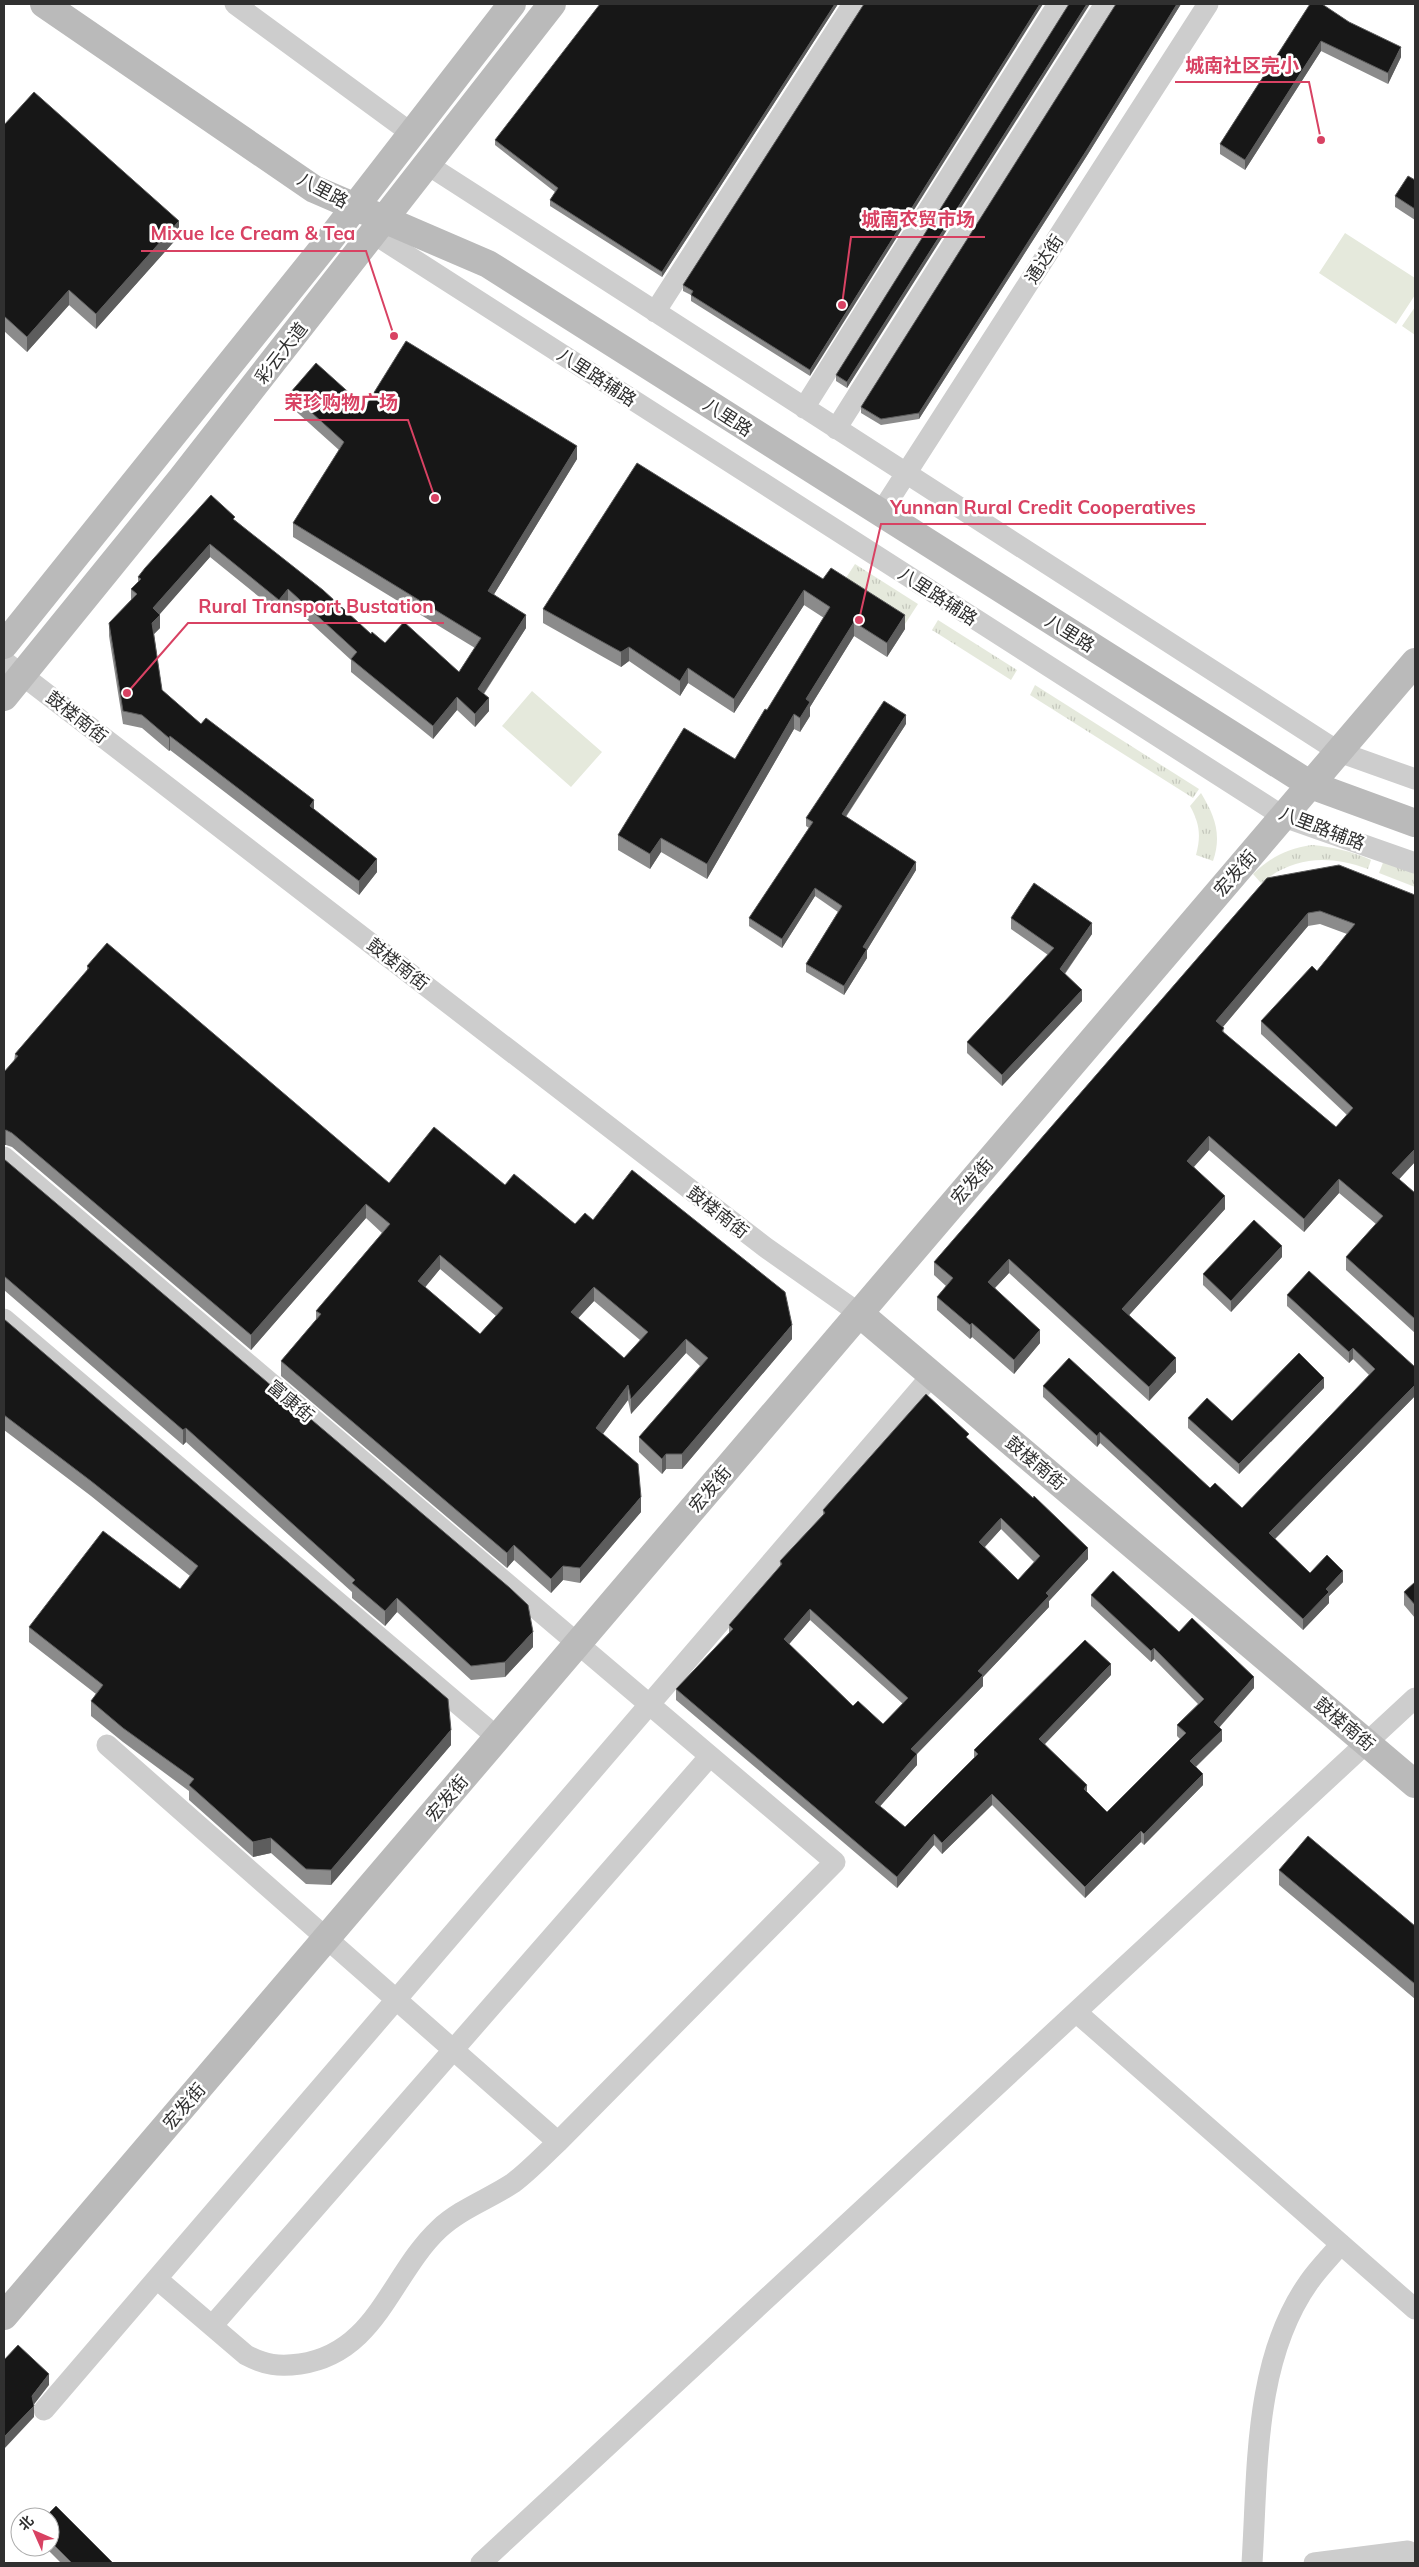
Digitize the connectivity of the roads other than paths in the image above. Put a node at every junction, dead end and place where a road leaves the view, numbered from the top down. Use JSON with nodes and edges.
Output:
{"nodes":[{"id":1,"x":44,"y":4,"type":"edge"},
{"id":2,"x":235,"y":4,"type":"edge"},
{"id":3,"x":512,"y":4,"type":"edge"},
{"id":4,"x":552,"y":4,"type":"edge"},
{"id":5,"x":853,"y":4,"type":"edge"},
{"id":6,"x":1058,"y":4,"type":"edge"},
{"id":7,"x":1105,"y":4,"type":"edge"},
{"id":8,"x":1208,"y":4,"type":"edge"},
{"id":9,"x":411,"y":133,"type":"junction"},
{"id":10,"x":428,"y":165,"type":"junction"},
{"id":11,"x":355,"y":206,"type":"junction"},
{"id":12,"x":380,"y":227,"type":"junction"},
{"id":13,"x":655,"y":312,"type":"junction"},
{"id":14,"x":804,"y":408,"type":"junction"},
{"id":15,"x":836,"y":429,"type":"junction"},
{"id":16,"x":906,"y":474,"type":"junction"},
{"id":17,"x":880,"y":514,"type":"junction"},
{"id":18,"x":4,"y":645,"type":"edge"},
{"id":19,"x":1415,"y":662,"type":"edge"},
{"id":20,"x":13,"y":668,"type":"edge"},
{"id":21,"x":4,"y":697,"type":"edge"},
{"id":22,"x":1339,"y":752,"type":"junction"},
{"id":23,"x":1415,"y":779,"type":"edge"},
{"id":24,"x":1311,"y":785,"type":"junction"},
{"id":25,"x":1284,"y":817,"type":"junction"},
{"id":26,"x":1415,"y":824,"type":"edge"},
{"id":27,"x":1415,"y":863,"type":"edge"},
{"id":28,"x":4,"y":1157,"type":"edge"},
{"id":29,"x":860,"y":1314,"type":"junction"},
{"id":30,"x":4,"y":1319,"type":"edge"},
{"id":31,"x":932,"y":1375,"type":"junction"},
{"id":32,"x":578,"y":1644,"type":"junction"},
{"id":33,"x":1415,"y":1698,"type":"edge"},
{"id":34,"x":649,"y":1705,"type":"junction"},
{"id":35,"x":498,"y":1738,"type":"junction"},
{"id":36,"x":1367,"y":1743,"type":"junction"},
{"id":37,"x":107,"y":1745,"type":"dead end"},
{"id":38,"x":710,"y":1756,"type":"junction"},
{"id":39,"x":1415,"y":1784,"type":"edge"},
{"id":40,"x":326,"y":1939,"type":"junction"},
{"id":41,"x":396,"y":2000,"type":"junction"},
{"id":42,"x":1076,"y":2012,"type":"junction"},
{"id":43,"x":453,"y":2050,"type":"junction"},
{"id":44,"x":558,"y":2142,"type":"junction"},
{"id":45,"x":1341,"y":2244,"type":"junction"},
{"id":46,"x":157,"y":2279,"type":"junction"},
{"id":47,"x":1415,"y":2309,"type":"edge"},
{"id":48,"x":4,"y":2316,"type":"edge"},
{"id":49,"x":212,"y":2326,"type":"junction"},
{"id":50,"x":44,"y":2410,"type":"dead end"},
{"id":51,"x":481,"y":2563,"type":"edge"},
{"id":52,"x":1252,"y":2563,"type":"edge"},
{"id":53,"x":1314,"y":2563,"type":"edge"},
{"id":54,"x":1412,"y":2563,"type":"edge"}],
"edges":[{"from":1,"to":11,"type":"main road","name":"八里路"},
{"from":2,"to":9,"type":"street"},
{"from":3,"to":9,"type":"main road","name":"彩云大道"},
{"from":4,"to":10,"type":"main road","name":"彩云大道"},
{"from":5,"to":13,"type":"street"},
{"from":6,"to":14,"type":"street"},
{"from":7,"to":15,"type":"street"},
{"from":8,"to":16,"type":"street","name":"通达街"},
{"from":9,"to":11,"type":"main road","name":"彩云大道"},
{"from":10,"to":12,"type":"main road","name":"彩云大道"},
{"from":10,"to":13,"type":"street"},
{"from":11,"to":12,"type":"main road","name":"八里路"},
{"from":11,"to":18,"type":"main road","name":"彩云大道"},
{"from":12,"to":17,"type":"main road","name":"八里路"},
{"from":12,"to":20,"type":"main road","name":"彩云大道"},
{"from":12,"to":25,"type":"street","name":"八里路辅路"},
{"from":13,"to":14,"type":"street"},
{"from":14,"to":15,"type":"street"},
{"from":15,"to":16,"type":"street"},
{"from":16,"to":17,"type":"street","name":"通达街"},
{"from":16,"to":22,"type":"street"},
{"from":17,"to":24,"type":"main road","name":"八里路"},
{"from":19,"to":22,"type":"main road","name":"宏发街"},
{"from":20,"to":21,"type":"main road","name":"彩云大道"},
{"from":20,"to":29,"type":"street","name":"鼓楼南街"},
{"from":22,"to":23,"type":"street"},
{"from":22,"to":24,"type":"main road","name":"宏发街"},
{"from":24,"to":25,"type":"main road","name":"宏发街"},
{"from":24,"to":26,"type":"main road","name":"八里路"},
{"from":25,"to":27,"type":"street","name":"八里路辅路"},
{"from":25,"to":29,"type":"main road","name":"宏发街"},
{"from":28,"to":32,"type":"street","name":"富康街"},
{"from":29,"to":31,"type":"main road","name":"鼓楼南街"},
{"from":29,"to":32,"type":"main road","name":"宏发街"},
{"from":30,"to":35,"type":"street"},
{"from":31,"to":34,"type":"street"},
{"from":31,"to":36,"type":"main road","name":"鼓楼南街"},
{"from":32,"to":34,"type":"street","name":"富康街"},
{"from":32,"to":35,"type":"main road","name":"宏发街"},
{"from":33,"to":36,"type":"street"},
{"from":34,"to":38,"type":"street","name":"富康街"},
{"from":34,"to":41,"type":"street"},
{"from":35,"to":40,"type":"main road","name":"宏发街"},
{"from":36,"to":39,"type":"main road","name":"鼓楼南街"},
{"from":36,"to":42,"type":"street"},
{"from":37,"to":40,"type":"street"},
{"from":38,"to":43,"type":"street"},
{"from":38,"to":44,"type":"street","name":"富康街"},
{"from":40,"to":41,"type":"street"},
{"from":40,"to":48,"type":"main road","name":"宏发街"},
{"from":41,"to":43,"type":"street"},
{"from":41,"to":46,"type":"street"},
{"from":42,"to":45,"type":"street"},
{"from":42,"to":51,"type":"street"},
{"from":43,"to":44,"type":"street"},
{"from":43,"to":49,"type":"street"},
{"from":44,"to":49,"type":"street"},
{"from":45,"to":47,"type":"street"},
{"from":45,"to":52,"type":"street"},
{"from":46,"to":49,"type":"street"},
{"from":46,"to":50,"type":"street"},
{"from":53,"to":54,"type":"street"}]}
